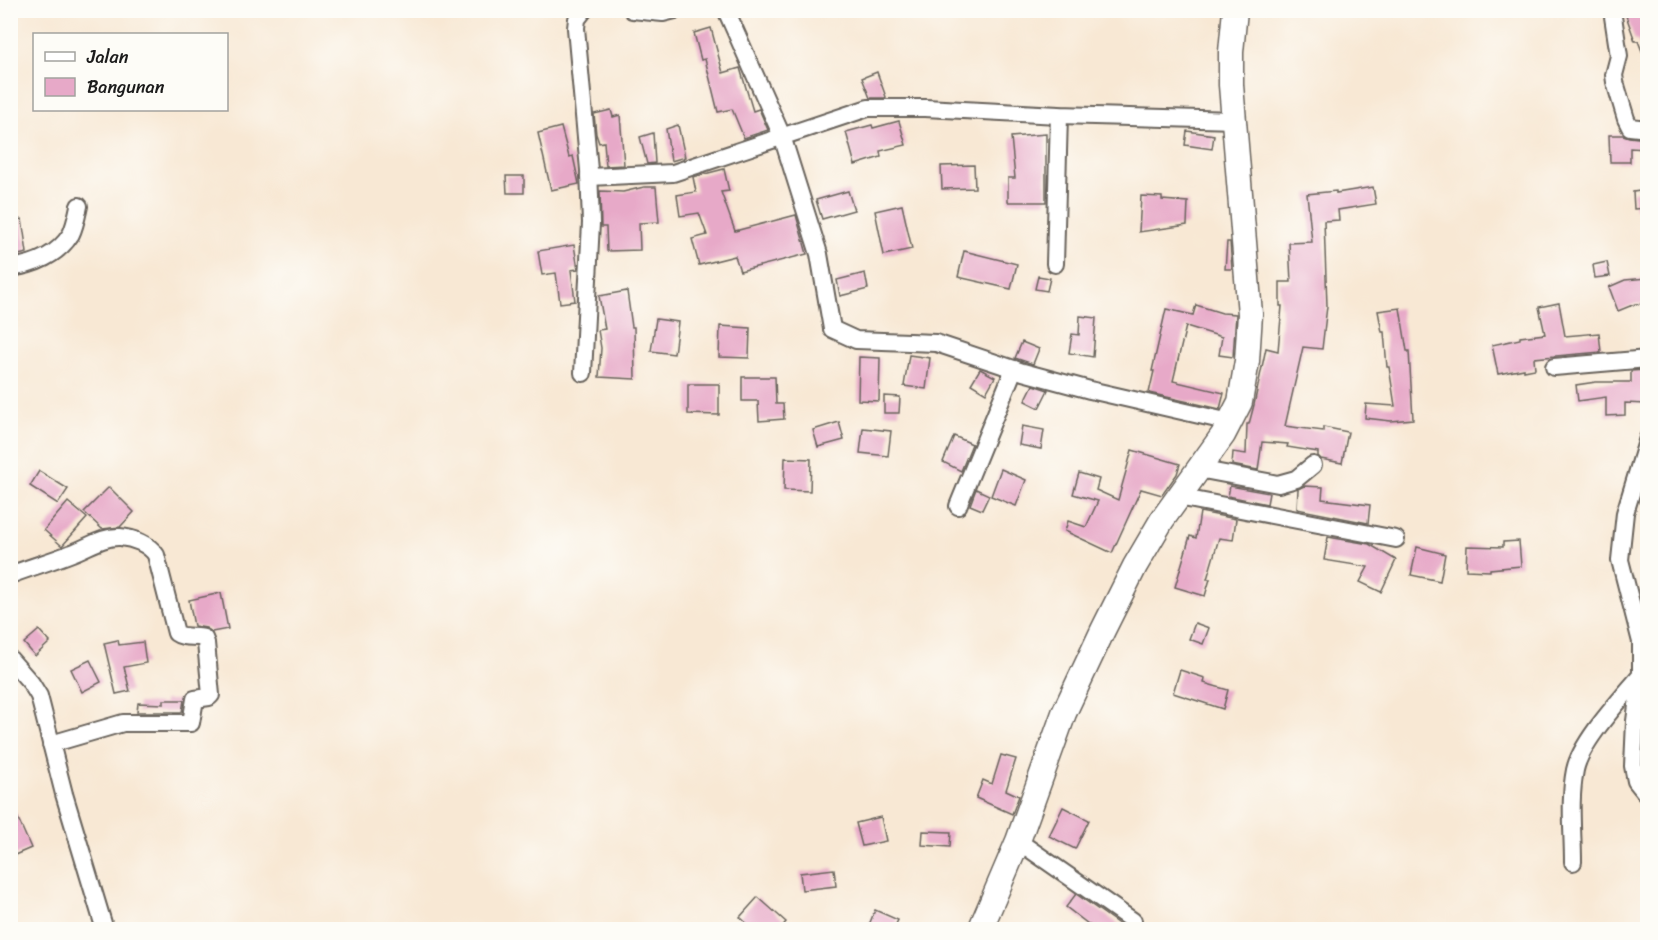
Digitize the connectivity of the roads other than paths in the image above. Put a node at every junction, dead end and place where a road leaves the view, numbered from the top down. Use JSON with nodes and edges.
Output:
{"nodes":[{"id":1,"x":584,"y":10,"type":"edge"},
{"id":2,"x":632,"y":10,"type":"edge"},
{"id":3,"x":675,"y":10,"type":"edge"},
{"id":4,"x":726,"y":10,"type":"edge"},
{"id":5,"x":1235,"y":10,"type":"edge"},
{"id":6,"x":1612,"y":10,"type":"edge"},
{"id":7,"x":1059,"y":116,"type":"junction"},
{"id":8,"x":1234,"y":120,"type":"junction"},
{"id":9,"x":1647,"y":129,"type":"edge"},
{"id":10,"x":782,"y":136,"type":"junction"},
{"id":11,"x":589,"y":177,"type":"junction"},
{"id":12,"x":79,"y":206,"type":"dead end"},
{"id":13,"x":1055,"y":264,"type":"dead end"},
{"id":14,"x":10,"y":268,"type":"edge"},
{"id":15,"x":1647,"y":359,"type":"edge"},
{"id":16,"x":1554,"y":367,"type":"dead end"},
{"id":17,"x":1014,"y":369,"type":"junction"},
{"id":18,"x":582,"y":373,"type":"dead end"},
{"id":19,"x":1230,"y":422,"type":"junction"},
{"id":20,"x":1647,"y":438,"type":"edge"},
{"id":21,"x":1313,"y":465,"type":"dead end"},
{"id":22,"x":1198,"y":469,"type":"junction"},
{"id":23,"x":1178,"y":497,"type":"junction"},
{"id":24,"x":958,"y":506,"type":"dead end"},
{"id":25,"x":1396,"y":539,"type":"dead end"},
{"id":26,"x":10,"y":575,"type":"edge"},
{"id":27,"x":10,"y":658,"type":"edge"},
{"id":28,"x":1641,"y":674,"type":"junction"},
{"id":29,"x":51,"y":744,"type":"junction"},
{"id":30,"x":1647,"y":796,"type":"edge"},
{"id":31,"x":1018,"y":841,"type":"junction"},
{"id":32,"x":1573,"y":862,"type":"dead end"},
{"id":33,"x":1133,"y":921,"type":"dead end"},
{"id":34,"x":105,"y":930,"type":"edge"},
{"id":35,"x":161,"y":930,"type":"edge"},
{"id":36,"x":181,"y":930,"type":"edge"},
{"id":37,"x":980,"y":930,"type":"edge"}],
"edges":[{"from":1,"to":11,"type":"street"},
{"from":2,"to":3,"type":"street"},
{"from":4,"to":10,"type":"street"},
{"from":5,"to":8,"type":"street"},
{"from":6,"to":9,"type":"street"},
{"from":7,"to":8,"type":"street"},
{"from":7,"to":10,"type":"street"},
{"from":7,"to":13,"type":"street"},
{"from":8,"to":19,"type":"street"},
{"from":10,"to":11,"type":"street"},
{"from":10,"to":17,"type":"street"},
{"from":11,"to":18,"type":"street"},
{"from":12,"to":14,"type":"street"},
{"from":15,"to":16,"type":"street"},
{"from":17,"to":19,"type":"street"},
{"from":17,"to":24,"type":"street"},
{"from":19,"to":22,"type":"street"},
{"from":20,"to":28,"type":"street"},
{"from":21,"to":22,"type":"street"},
{"from":22,"to":23,"type":"street"},
{"from":23,"to":25,"type":"street"},
{"from":23,"to":31,"type":"street"},
{"from":26,"to":29,"type":"street"},
{"from":27,"to":29,"type":"street"},
{"from":28,"to":30,"type":"street"},
{"from":28,"to":32,"type":"street"},
{"from":29,"to":34,"type":"street"},
{"from":31,"to":33,"type":"street"},
{"from":31,"to":37,"type":"street"},
{"from":35,"to":36,"type":"lane"}]}
